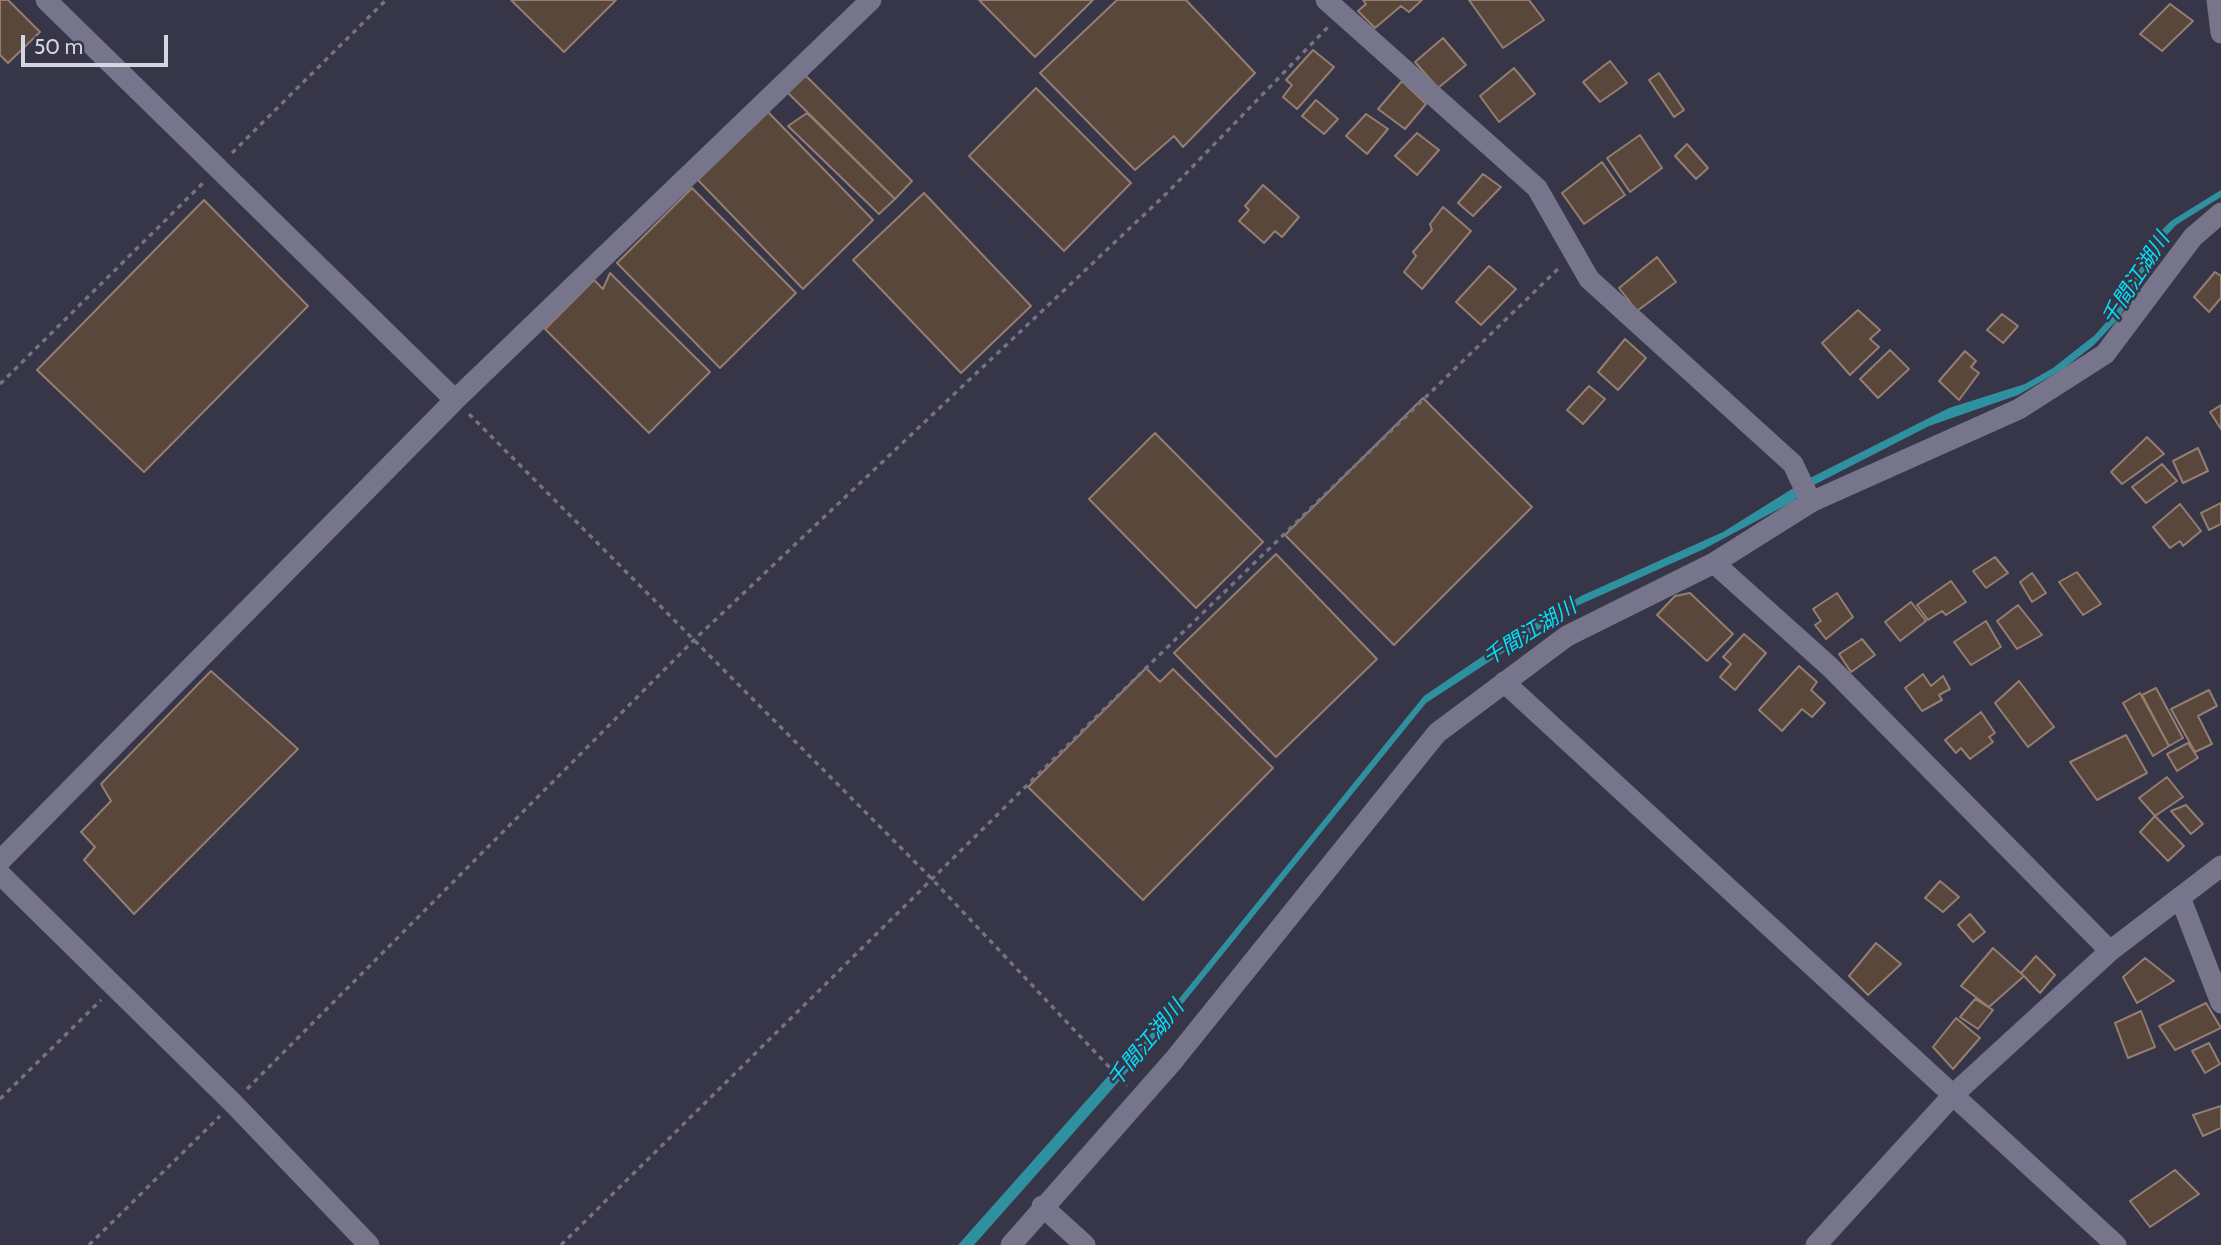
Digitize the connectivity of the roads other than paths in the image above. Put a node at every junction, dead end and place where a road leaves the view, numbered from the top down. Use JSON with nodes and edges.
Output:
{"nodes":[{"id":1,"x":46,"y":0,"type":"edge"},
{"id":2,"x":871,"y":0,"type":"edge"},
{"id":3,"x":2217,"y":0,"type":"edge"},
{"id":4,"x":1333,"y":7,"type":"edge"},
{"id":5,"x":2221,"y":33,"type":"edge"},
{"id":6,"x":2221,"y":213,"type":"edge"},
{"id":7,"x":455,"y":400,"type":"junction"},
{"id":8,"x":1811,"y":502,"type":"junction"},
{"id":9,"x":1714,"y":563,"type":"junction"},
{"id":10,"x":1504,"y":682,"type":"junction"},
{"id":11,"x":0,"y":861,"type":"edge"},
{"id":12,"x":2221,"y":866,"type":"edge"},
{"id":13,"x":0,"y":874,"type":"edge"},
{"id":14,"x":2180,"y":897,"type":"junction"},
{"id":15,"x":2110,"y":951,"type":"junction"},
{"id":16,"x":2221,"y":1003,"type":"edge"},
{"id":17,"x":1954,"y":1094,"type":"junction"},
{"id":18,"x":1042,"y":1206,"type":"junction"},
{"id":19,"x":369,"y":1245,"type":"edge"},
{"id":20,"x":1011,"y":1245,"type":"edge"},
{"id":21,"x":1085,"y":1245,"type":"edge"},
{"id":22,"x":1816,"y":1245,"type":"edge"},
{"id":23,"x":2116,"y":1245,"type":"edge"}],
"edges":[{"from":1,"to":7,"type":"street"},
{"from":2,"to":7,"type":"street"},
{"from":3,"to":5,"type":"street"},
{"from":4,"to":8,"type":"street"},
{"from":6,"to":8,"type":"street"},
{"from":7,"to":11,"type":"street"},
{"from":8,"to":9,"type":"street"},
{"from":9,"to":10,"type":"street"},
{"from":9,"to":15,"type":"street"},
{"from":10,"to":17,"type":"street"},
{"from":10,"to":18,"type":"street"},
{"from":12,"to":14,"type":"street"},
{"from":13,"to":19,"type":"street"},
{"from":14,"to":15,"type":"street"},
{"from":14,"to":16,"type":"street"},
{"from":15,"to":17,"type":"street"},
{"from":17,"to":22,"type":"street"},
{"from":17,"to":23,"type":"street"},
{"from":18,"to":20,"type":"street"},
{"from":18,"to":21,"type":"street"}]}
